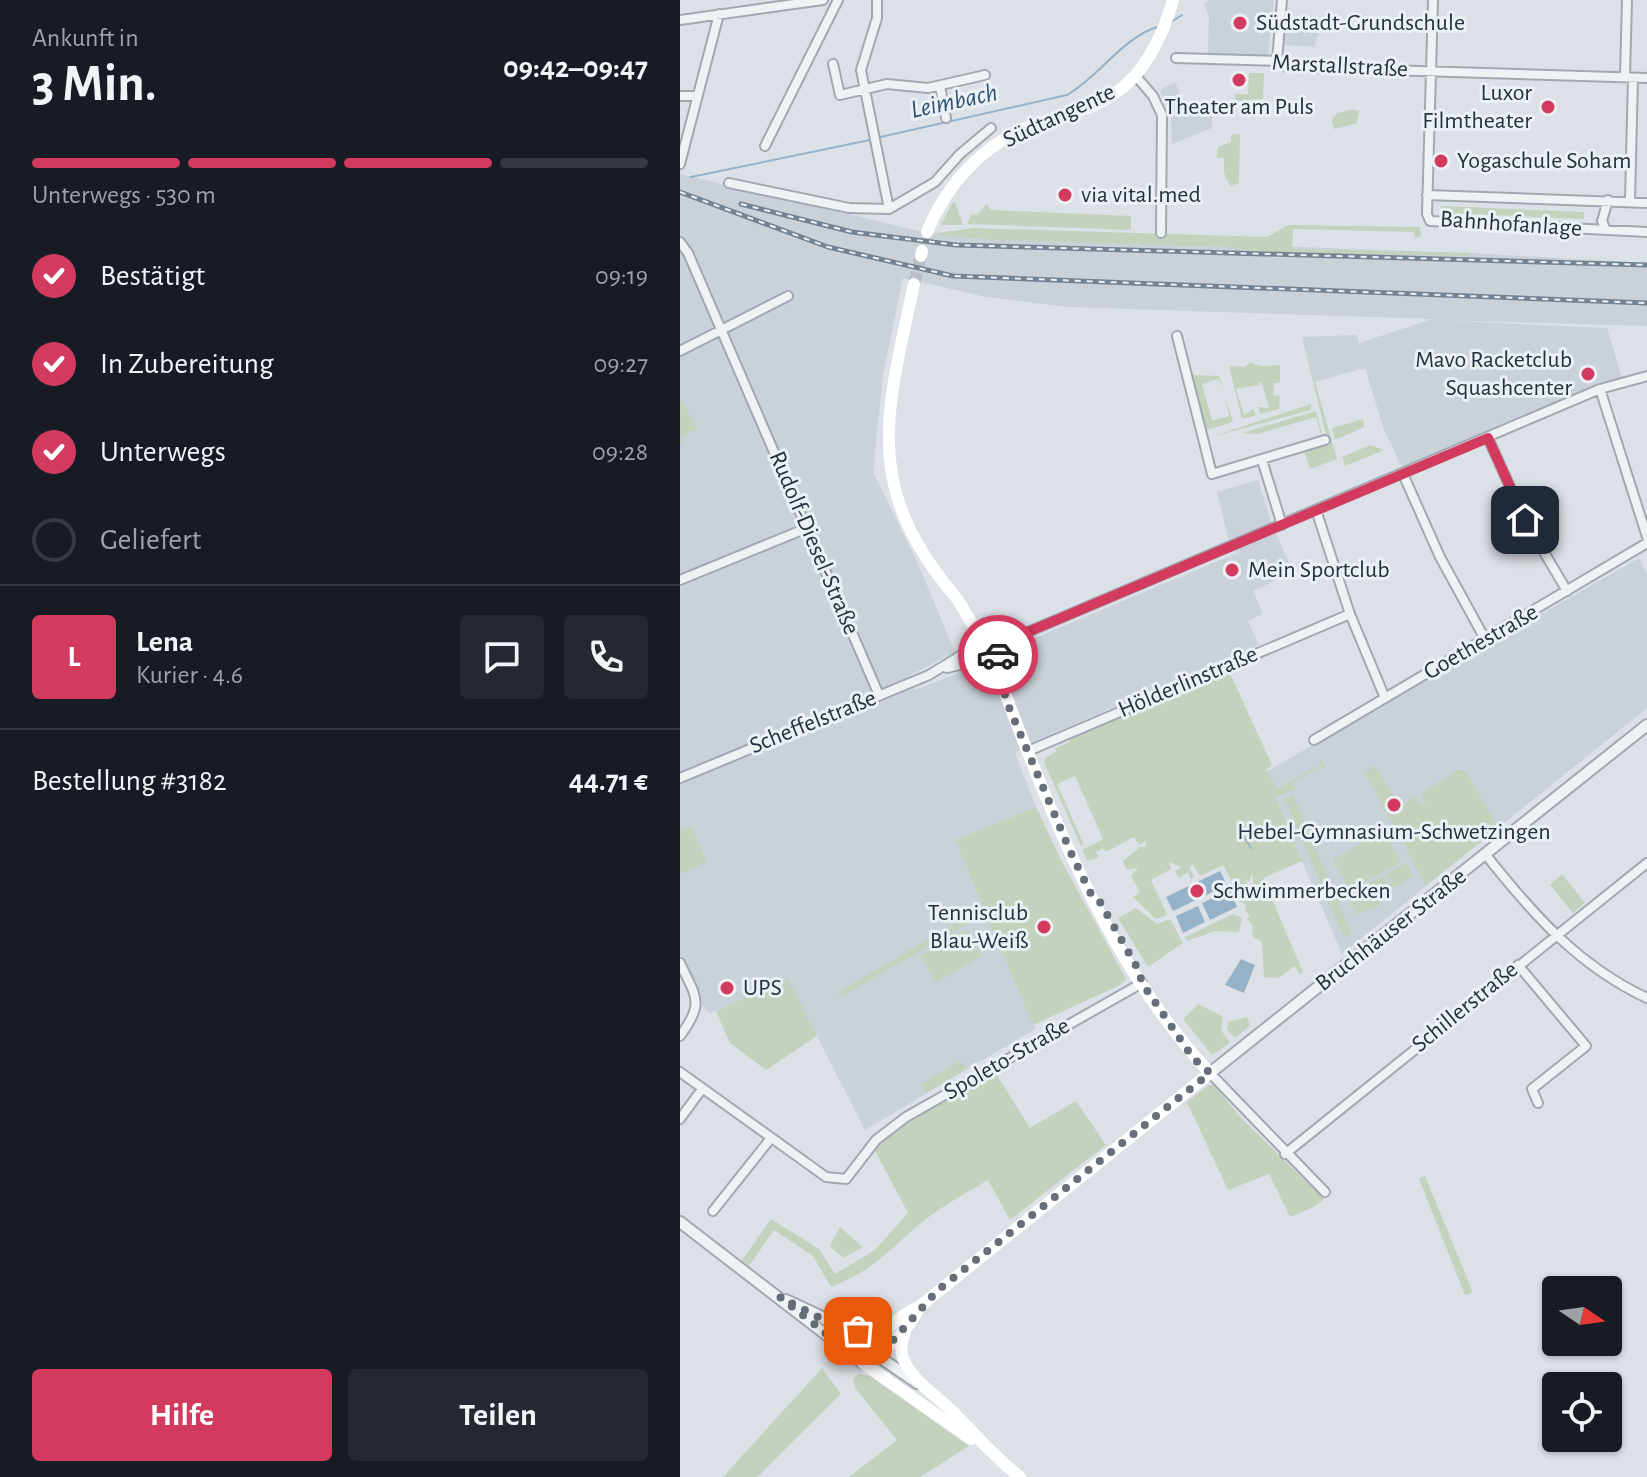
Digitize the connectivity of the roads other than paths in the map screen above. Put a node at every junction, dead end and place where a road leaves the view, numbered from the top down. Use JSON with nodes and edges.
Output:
{"nodes":[{"id":1,"x":823,"y":0,"type":"edge"},
{"id":2,"x":838,"y":0,"type":"edge"},
{"id":3,"x":877,"y":0,"type":"edge"},
{"id":4,"x":1282,"y":0,"type":"edge"},
{"id":5,"x":1433,"y":0,"type":"edge"},
{"id":6,"x":1627,"y":0,"type":"edge"},
{"id":7,"x":1172,"y":6,"type":"edge"},
{"id":8,"x":719,"y":14,"type":"junction"},
{"id":9,"x":680,"y":20,"type":"edge"},
{"id":10,"x":1176,"y":58,"type":"dead end"},
{"id":11,"x":1277,"y":61,"type":"junction"},
{"id":12,"x":833,"y":64,"type":"dead end"},
{"id":13,"x":1431,"y":71,"type":"junction"},
{"id":14,"x":985,"y":75,"type":"dead end"},
{"id":15,"x":1135,"y":75,"type":"junction"},
{"id":16,"x":1629,"y":78,"type":"junction"},
{"id":17,"x":1647,"y":78,"type":"edge"},
{"id":18,"x":940,"y":86,"type":"junction"},
{"id":19,"x":863,"y":89,"type":"junction"},
{"id":20,"x":680,"y":96,"type":"edge"},
{"id":21,"x":697,"y":96,"type":"junction"},
{"id":22,"x":946,"y":118,"type":"dead end"},
{"id":23,"x":991,"y":128,"type":"dead end"},
{"id":24,"x":765,"y":146,"type":"dead end"},
{"id":25,"x":680,"y":164,"type":"edge"},
{"id":26,"x":729,"y":183,"type":"dead end"},
{"id":27,"x":1427,"y":195,"type":"junction"},
{"id":28,"x":1608,"y":200,"type":"junction"},
{"id":29,"x":1630,"y":200,"type":"junction"},
{"id":30,"x":1647,"y":203,"type":"edge"},
{"id":31,"x":889,"y":209,"type":"junction"},
{"id":32,"x":1606,"y":230,"type":"junction"},
{"id":33,"x":927,"y":232,"type":"dead end"},
{"id":34,"x":1647,"y":232,"type":"edge"},
{"id":35,"x":1161,"y":233,"type":"dead end"},
{"id":36,"x":680,"y":242,"type":"edge"},
{"id":37,"x":914,"y":284,"type":"tunnel mouth"},
{"id":38,"x":788,"y":296,"type":"dead end"},
{"id":39,"x":722,"y":331,"type":"junction"},
{"id":40,"x":1177,"y":336,"type":"dead end"},
{"id":41,"x":680,"y":351,"type":"edge"},
{"id":42,"x":1647,"y":376,"type":"edge"},
{"id":43,"x":1600,"y":389,"type":"junction"},
{"id":44,"x":1488,"y":438,"type":"junction"},
{"id":45,"x":1325,"y":440,"type":"dead end"},
{"id":46,"x":1262,"y":460,"type":"junction"},
{"id":47,"x":1403,"y":474,"type":"junction"},
{"id":48,"x":1316,"y":510,"type":"junction"},
{"id":49,"x":1282,"y":525,"type":"junction"},
{"id":50,"x":807,"y":528,"type":"junction"},
{"id":51,"x":1647,"y":540,"type":"edge"},
{"id":52,"x":680,"y":580,"type":"edge"},
{"id":53,"x":1567,"y":591,"type":"junction"},
{"id":54,"x":1350,"y":614,"type":"junction"},
{"id":55,"x":1485,"y":639,"type":"junction"},
{"id":56,"x":983,"y":651,"type":"junction"},
{"id":57,"x":879,"y":695,"type":"junction"},
{"id":58,"x":1385,"y":698,"type":"junction"},
{"id":59,"x":1647,"y":725,"type":"edge"},
{"id":60,"x":1314,"y":740,"type":"dead end"},
{"id":61,"x":1028,"y":751,"type":"junction"},
{"id":62,"x":680,"y":778,"type":"edge"},
{"id":63,"x":1486,"y":855,"type":"junction"},
{"id":64,"x":1645,"y":869,"type":"edge"},
{"id":65,"x":1553,"y":935,"type":"junction"},
{"id":66,"x":680,"y":963,"type":"edge"},
{"id":67,"x":1518,"y":965,"type":"junction"},
{"id":68,"x":1141,"y":981,"type":"junction"},
{"id":69,"x":1647,"y":998,"type":"edge"},
{"id":70,"x":680,"y":1036,"type":"edge"},
{"id":71,"x":1193,"y":1058,"type":"junction"},
{"id":72,"x":680,"y":1072,"type":"edge"},
{"id":73,"x":1210,"y":1073,"type":"junction"},
{"id":74,"x":702,"y":1089,"type":"junction"},
{"id":75,"x":1192,"y":1090,"type":"junction"},
{"id":76,"x":1538,"y":1103,"type":"dead end"},
{"id":77,"x":680,"y":1119,"type":"edge"},
{"id":78,"x":771,"y":1138,"type":"junction"},
{"id":79,"x":1285,"y":1154,"type":"junction"},
{"id":80,"x":1325,"y":1192,"type":"dead end"},
{"id":81,"x":713,"y":1211,"type":"dead end"},
{"id":82,"x":680,"y":1222,"type":"edge"},
{"id":83,"x":780,"y":1297,"type":"junction"},
{"id":84,"x":835,"y":1326,"type":"junction"},
{"id":85,"x":901,"y":1326,"type":"junction"},
{"id":86,"x":874,"y":1353,"type":"junction"},
{"id":87,"x":863,"y":1363,"type":"junction"},
{"id":88,"x":922,"y":1386,"type":"junction"},
{"id":89,"x":980,"y":1445,"type":"junction"},
{"id":90,"x":1020,"y":1477,"type":"edge"}],
"edges":[{"from":1,"to":8,"type":"street"},
{"from":2,"to":24,"type":"street"},
{"from":3,"to":19,"type":"street"},
{"from":4,"to":11,"type":"street"},
{"from":5,"to":13,"type":"street"},
{"from":6,"to":16,"type":"street"},
{"from":7,"to":15,"type":"main road","name":"Südtangente"},
{"from":8,"to":9,"type":"street"},
{"from":8,"to":21,"type":"street"},
{"from":10,"to":11,"type":"street","name":"Marstallstraße"},
{"from":11,"to":13,"type":"street","name":"Marstallstraße"},
{"from":12,"to":19,"type":"street"},
{"from":13,"to":16,"type":"street","name":"Marstallstraße"},
{"from":13,"to":27,"type":"street"},
{"from":14,"to":18,"type":"street"},
{"from":15,"to":33,"type":"main road","name":"Südtangente"},
{"from":15,"to":35,"type":"street","name":"Südtangente"},
{"from":16,"to":17,"type":"street","name":"Marstallstraße"},
{"from":16,"to":29,"type":"street"},
{"from":18,"to":19,"type":"street"},
{"from":18,"to":22,"type":"street"},
{"from":19,"to":31,"type":"street"},
{"from":20,"to":21,"type":"street"},
{"from":21,"to":25,"type":"street"},
{"from":23,"to":31,"type":"street"},
{"from":26,"to":31,"type":"street"},
{"from":27,"to":28,"type":"street","name":"Bahnhofanlage"},
{"from":27,"to":32,"type":"street","name":"Bahnhofanlage"},
{"from":28,"to":29,"type":"street","name":"Bahnhofanlage"},
{"from":28,"to":32,"type":"street","name":"Bahnhofanlage"},
{"from":29,"to":30,"type":"street","name":"Bahnhofanlage"},
{"from":32,"to":34,"type":"street","name":"Bahnhofanlage"},
{"from":36,"to":39,"type":"street","name":"Rudolf-Diesel-Straße"},
{"from":37,"to":56,"type":"main road"},
{"from":38,"to":39,"type":"street"},
{"from":39,"to":41,"type":"street"},
{"from":39,"to":50,"type":"street","name":"Rudolf-Diesel-Straße"},
{"from":40,"to":46,"type":"street"},
{"from":42,"to":43,"type":"street","name":"Scheffelstraße"},
{"from":43,"to":44,"type":"street","name":"Scheffelstraße"},
{"from":43,"to":51,"type":"street"},
{"from":44,"to":47,"type":"street","name":"Scheffelstraße"},
{"from":44,"to":53,"type":"street"},
{"from":45,"to":46,"type":"street"},
{"from":46,"to":49,"type":"street"},
{"from":47,"to":48,"type":"street","name":"Scheffelstraße"},
{"from":47,"to":55,"type":"street"},
{"from":48,"to":49,"type":"street","name":"Scheffelstraße"},
{"from":48,"to":54,"type":"street"},
{"from":49,"to":56,"type":"street","name":"Scheffelstraße"},
{"from":50,"to":52,"type":"street"},
{"from":50,"to":57,"type":"street","name":"Rudolf-Diesel-Straße"},
{"from":51,"to":53,"type":"street","name":"Goethestraße"},
{"from":53,"to":55,"type":"street","name":"Goethestraße"},
{"from":54,"to":58,"type":"street"},
{"from":54,"to":61,"type":"street","name":"Hölderlinstraße"},
{"from":55,"to":58,"type":"street","name":"Goethestraße"},
{"from":56,"to":57,"type":"street","name":"Scheffelstraße"},
{"from":56,"to":61,"type":"main road"},
{"from":57,"to":62,"type":"street","name":"Scheffelstraße"},
{"from":58,"to":60,"type":"street","name":"Goethestraße"},
{"from":59,"to":63,"type":"street","name":"Bruchhäuser Straße"},
{"from":61,"to":68,"type":"main road"},
{"from":63,"to":65,"type":"street"},
{"from":63,"to":73,"type":"street","name":"Bruchhäuser Straße"},
{"from":64,"to":65,"type":"street","name":"Schillerstraße"},
{"from":65,"to":67,"type":"street","name":"Schillerstraße"},
{"from":65,"to":69,"type":"street"},
{"from":66,"to":70,"type":"street"},
{"from":67,"to":76,"type":"street"},
{"from":67,"to":79,"type":"street","name":"Schillerstraße"},
{"from":68,"to":71,"type":"main road"},
{"from":68,"to":78,"type":"street","name":"Spoleto-Straße"},
{"from":71,"to":73,"type":"main road"},
{"from":71,"to":75,"type":"main road"},
{"from":72,"to":74,"type":"street","name":"Spoleto-Straße"},
{"from":73,"to":75,"type":"main road"},
{"from":73,"to":79,"type":"street"},
{"from":74,"to":77,"type":"street"},
{"from":74,"to":78,"type":"street","name":"Spoleto-Straße"},
{"from":75,"to":85,"type":"main road"},
{"from":78,"to":81,"type":"street"},
{"from":79,"to":80,"type":"street"},
{"from":82,"to":83,"type":"street"},
{"from":83,"to":84,"type":"street"},
{"from":83,"to":87,"type":"street"},
{"from":84,"to":85,"type":"main road"},
{"from":84,"to":86,"type":"street"},
{"from":85,"to":86,"type":"main road"},
{"from":85,"to":88,"type":"main road"},
{"from":86,"to":87,"type":"main road"},
{"from":86,"to":88,"type":"street"},
{"from":87,"to":89,"type":"main road"},
{"from":88,"to":89,"type":"main road"},
{"from":89,"to":90,"type":"main road"}]}
